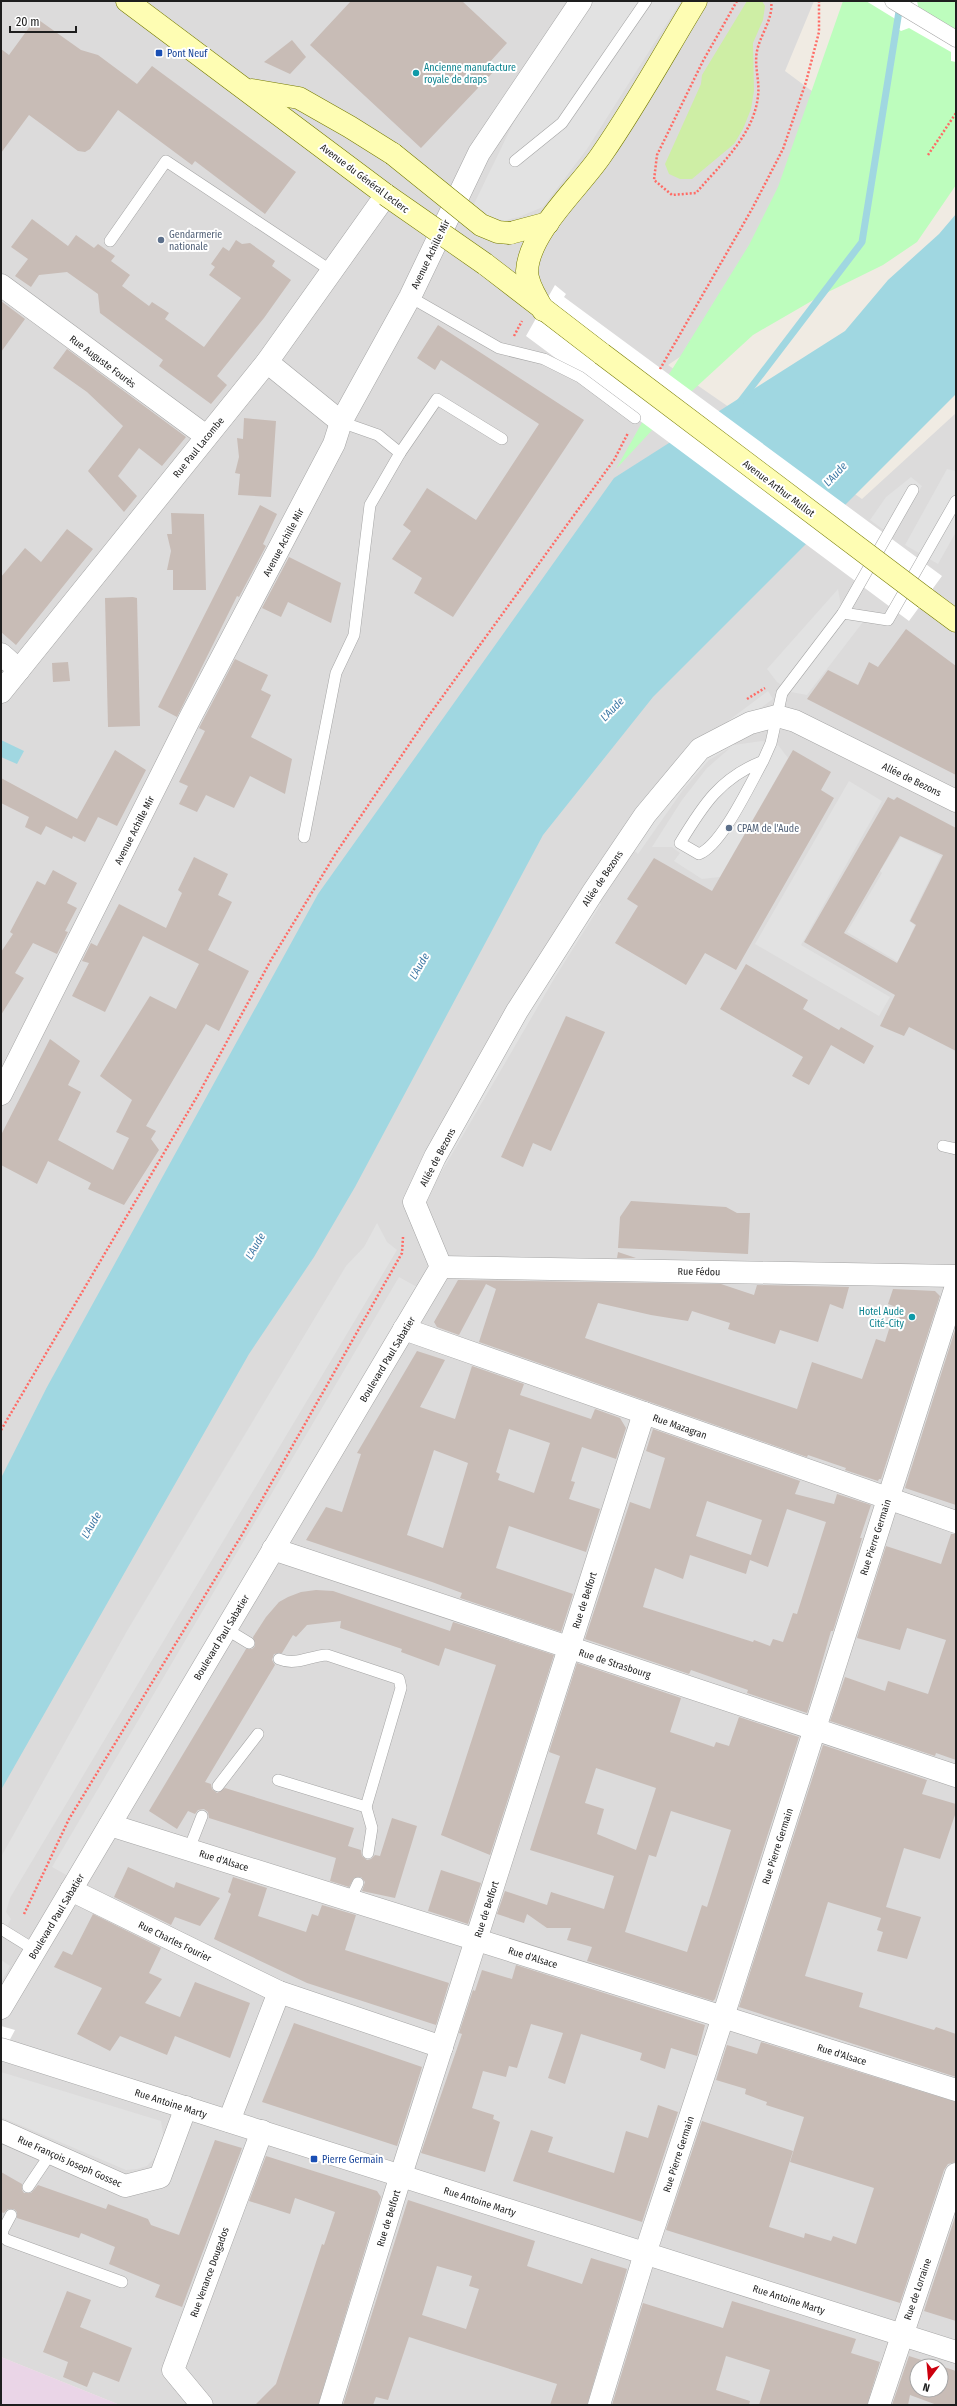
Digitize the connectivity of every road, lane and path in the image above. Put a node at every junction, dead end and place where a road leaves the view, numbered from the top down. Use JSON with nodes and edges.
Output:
{"nodes":[{"id":1,"x":581,"y":1,"type":"edge"},
{"id":2,"x":646,"y":1,"type":"edge"},
{"id":3,"x":696,"y":1,"type":"edge"},
{"id":4,"x":737,"y":1,"type":"edge"},
{"id":5,"x":771,"y":1,"type":"edge"},
{"id":6,"x":819,"y":1,"type":"edge"},
{"id":7,"x":893,"y":1,"type":"edge"},
{"id":8,"x":133,"y":2,"type":"edge"},
{"id":9,"x":956,"y":39,"type":"edge"},
{"id":10,"x":248,"y":90,"type":"junction"},
{"id":11,"x":956,"y":113,"type":"edge"},
{"id":12,"x":928,"y":155,"type":"dead end"},
{"id":13,"x":515,"y":160,"type":"dead end"},
{"id":14,"x":386,"y":195,"type":"junction"},
{"id":15,"x":548,"y":223,"type":"junction"},
{"id":16,"x":110,"y":241,"type":"dead end"},
{"id":17,"x":333,"y":272,"type":"junction"},
{"id":18,"x":1,"y":285,"type":"edge"},
{"id":19,"x":410,"y":297,"type":"junction"},
{"id":20,"x":543,"y":310,"type":"junction"},
{"id":21,"x":602,"y":354,"type":"joint"},
{"id":22,"x":267,"y":362,"type":"junction"},
{"id":23,"x":656,"y":376,"type":"dead end"},
{"id":24,"x":635,"y":418,"type":"joint"},
{"id":25,"x":341,"y":422,"type":"junction"},
{"id":26,"x":206,"y":436,"type":"junction"},
{"id":27,"x":502,"y":439,"type":"dead end"},
{"id":28,"x":400,"y":453,"type":"junction"},
{"id":29,"x":913,"y":490,"type":"dead end"},
{"id":30,"x":956,"y":501,"type":"edge"},
{"id":31,"x":843,"y":613,"type":"junction"},
{"id":32,"x":956,"y":622,"type":"edge"},
{"id":33,"x":1,"y":654,"type":"edge"},
{"id":34,"x":19,"y":670,"type":"junction"},
{"id":35,"x":1,"y":692,"type":"edge"},
{"id":36,"x":777,"y":716,"type":"junction"},
{"id":37,"x":763,"y":761,"type":"junction"},
{"id":38,"x":956,"y":802,"type":"edge"},
{"id":39,"x":304,"y":837,"type":"dead end"},
{"id":40,"x":1,"y":1094,"type":"edge"},
{"id":41,"x":944,"y":1146,"type":"dead end"},
{"id":42,"x":956,"y":1149,"type":"edge"},
{"id":43,"x":403,"y":1237,"type":"dead end"},
{"id":44,"x":441,"y":1266,"type":"junction"},
{"id":45,"x":956,"y":1276,"type":"edge"},
{"id":46,"x":956,"y":1286,"type":"edge"},
{"id":47,"x":404,"y":1329,"type":"junction"},
{"id":48,"x":644,"y":1413,"type":"junction"},
{"id":49,"x":1,"y":1430,"type":"edge"},
{"id":50,"x":887,"y":1498,"type":"junction"},
{"id":51,"x":956,"y":1522,"type":"edge"},
{"id":52,"x":273,"y":1550,"type":"junction"},
{"id":53,"x":226,"y":1629,"type":"junction"},
{"id":54,"x":249,"y":1643,"type":"dead end"},
{"id":55,"x":569,"y":1648,"type":"junction"},
{"id":56,"x":279,"y":1658,"type":"dead end"},
{"id":57,"x":814,"y":1729,"type":"junction"},
{"id":58,"x":258,"y":1734,"type":"dead end"},
{"id":59,"x":956,"y":1776,"type":"edge"},
{"id":60,"x":278,"y":1780,"type":"dead end"},
{"id":61,"x":218,"y":1786,"type":"dead end"},
{"id":62,"x":366,"y":1807,"type":"junction"},
{"id":63,"x":202,"y":1816,"type":"dead end"},
{"id":64,"x":110,"y":1825,"type":"junction"},
{"id":65,"x":189,"y":1849,"type":"junction"},
{"id":66,"x":368,"y":1852,"type":"dead end"},
{"id":67,"x":71,"y":1890,"type":"junction"},
{"id":68,"x":24,"y":1914,"type":"dead end"},
{"id":69,"x":1,"y":1929,"type":"edge"},
{"id":70,"x":476,"y":1940,"type":"junction"},
{"id":71,"x":35,"y":1950,"type":"junction"},
{"id":72,"x":279,"y":1992,"type":"junction"},
{"id":73,"x":1,"y":2008,"type":"edge"},
{"id":74,"x":723,"y":2017,"type":"junction"},
{"id":75,"x":442,"y":2047,"type":"junction"},
{"id":76,"x":3,"y":2050,"type":"edge"},
{"id":77,"x":956,"y":2090,"type":"edge"},
{"id":78,"x":186,"y":2108,"type":"junction"},
{"id":79,"x":229,"y":2121,"type":"junction"},
{"id":80,"x":1,"y":2131,"type":"edge"},
{"id":81,"x":262,"y":2131,"type":"junction"},
{"id":82,"x":51,"y":2153,"type":"junction"},
{"id":83,"x":956,"y":2174,"type":"edge"},
{"id":84,"x":401,"y":2175,"type":"junction"},
{"id":85,"x":28,"y":2187,"type":"dead end"},
{"id":86,"x":10,"y":2216,"type":"dead end"},
{"id":87,"x":646,"y":2253,"type":"junction"},
{"id":88,"x":122,"y":2282,"type":"dead end"},
{"id":89,"x":902,"y":2334,"type":"junction"},
{"id":90,"x":956,"y":2352,"type":"edge"},
{"id":91,"x":202,"y":2405,"type":"edge"},
{"id":92,"x":330,"y":2405,"type":"edge"},
{"id":93,"x":599,"y":2405,"type":"edge"},
{"id":94,"x":879,"y":2405,"type":"edge"}],
"edges":[{"from":1,"to":19,"type":"street","name":"Avenue Achille Mir"},
{"from":2,"to":13,"type":"lane"},
{"from":3,"to":15,"type":"main road"},
{"from":4,"to":5,"type":"path"},
{"from":6,"to":23,"type":"path"},
{"from":7,"to":9,"type":"street"},
{"from":8,"to":10,"type":"main road","name":"Avenue du Général Leclerc"},
{"from":10,"to":14,"type":"main road","name":"Avenue du Général Leclerc"},
{"from":10,"to":15,"type":"main road","bridge":true},
{"from":11,"to":12,"type":"path"},
{"from":14,"to":17,"type":"street","name":"Rue Paul Lacombe"},
{"from":14,"to":20,"type":"main road","name":"Avenue du Général Leclerc","bridge":true},
{"from":15,"to":20,"type":"main road"},
{"from":16,"to":17,"type":"lane"},
{"from":17,"to":22,"type":"street","name":"Rue Paul Lacombe"},
{"from":18,"to":26,"type":"street","name":"Rue Auguste Fourès"},
{"from":19,"to":24,"type":"lane"},
{"from":19,"to":25,"type":"street","name":"Avenue Achille Mir"},
{"from":20,"to":21,"type":"main road","name":"Avenue du Général Leclerc"},
{"from":21,"to":32,"type":"main road","name":"Avenue Arthur Mullot","bridge":true},
{"from":22,"to":25,"type":"street"},
{"from":22,"to":26,"type":"street","name":"Rue Paul Lacombe"},
{"from":24,"to":49,"type":"path"},
{"from":25,"to":28,"type":"lane"},
{"from":25,"to":40,"type":"street","name":"Avenue Achille Mir"},
{"from":26,"to":34,"type":"street","name":"Rue Paul Lacombe"},
{"from":27,"to":28,"type":"lane"},
{"from":28,"to":39,"type":"lane"},
{"from":29,"to":31,"type":"lane"},
{"from":30,"to":31,"type":"lane"},
{"from":31,"to":36,"type":"lane"},
{"from":33,"to":34,"type":"street"},
{"from":34,"to":35,"type":"street","name":"Rue Paul Lacombe"},
{"from":36,"to":37,"type":"lane"},
{"from":36,"to":38,"type":"street","name":"Allée de Bezons"},
{"from":36,"to":44,"type":"street","name":"Allée de Bezons"},
{"from":37,"to":37,"type":"lane"},
{"from":41,"to":42,"type":"lane"},
{"from":43,"to":68,"type":"path"},
{"from":44,"to":45,"type":"street","name":"Rue Fédou"},
{"from":44,"to":47,"type":"street","name":"Boulevard Paul Sabatier"},
{"from":46,"to":50,"type":"street","name":"Rue Pierre Germain"},
{"from":47,"to":48,"type":"street","name":"Rue Mazagran"},
{"from":47,"to":52,"type":"street","name":"Boulevard Paul Sabatier"},
{"from":48,"to":50,"type":"street","name":"Rue Mazagran"},
{"from":48,"to":55,"type":"street","name":"Rue de Belfort"},
{"from":50,"to":51,"type":"street","name":"Rue Mazagran"},
{"from":50,"to":57,"type":"street","name":"Rue Pierre Germain"},
{"from":52,"to":53,"type":"street","name":"Boulevard Paul Sabatier"},
{"from":52,"to":55,"type":"street","name":"Rue de Strasbourg"},
{"from":53,"to":54,"type":"lane"},
{"from":53,"to":64,"type":"street","name":"Boulevard Paul Sabatier"},
{"from":55,"to":57,"type":"street","name":"Rue de Strasbourg"},
{"from":55,"to":70,"type":"street","name":"Rue de Belfort"},
{"from":56,"to":62,"type":"lane"},
{"from":57,"to":59,"type":"street","name":"Rue de Strasbourg"},
{"from":57,"to":74,"type":"street","name":"Rue Pierre Germain"},
{"from":58,"to":61,"type":"lane"},
{"from":60,"to":62,"type":"lane"},
{"from":62,"to":66,"type":"lane"},
{"from":63,"to":65,"type":"lane"},
{"from":64,"to":65,"type":"street","name":"Rue d'Alsace"},
{"from":64,"to":67,"type":"street","name":"Boulevard Paul Sabatier"},
{"from":65,"to":70,"type":"street","name":"Rue d'Alsace"},
{"from":67,"to":71,"type":"street","name":"Boulevard Paul Sabatier"},
{"from":67,"to":72,"type":"street","name":"Rue Charles Fourier"},
{"from":69,"to":71,"type":"lane"},
{"from":70,"to":74,"type":"street","name":"Rue d'Alsace"},
{"from":70,"to":75,"type":"street","name":"Rue de Belfort"},
{"from":71,"to":73,"type":"street","name":"Boulevard Paul Sabatier"},
{"from":72,"to":75,"type":"street","name":"Rue Charles Fourier"},
{"from":72,"to":79,"type":"street"},
{"from":74,"to":77,"type":"street","name":"Rue d'Alsace"},
{"from":74,"to":87,"type":"street","name":"Rue Pierre Germain"},
{"from":75,"to":84,"type":"street","name":"Rue de Belfort"},
{"from":76,"to":78,"type":"street","name":"Rue Antoine Marty"},
{"from":78,"to":79,"type":"street","name":"Rue Antoine Marty"},
{"from":78,"to":82,"type":"street","name":"Rue François Joseph Gossec"},
{"from":79,"to":81,"type":"street","name":"Rue Antoine Marty"},
{"from":80,"to":82,"type":"street","name":"Rue François Joseph Gossec"},
{"from":81,"to":84,"type":"street","name":"Rue Antoine Marty"},
{"from":81,"to":91,"type":"street","name":"Rue Venance Dougados"},
{"from":82,"to":85,"type":"lane"},
{"from":83,"to":89,"type":"street","name":"Rue de Lorraine"},
{"from":84,"to":87,"type":"street","name":"Rue Antoine Marty"},
{"from":84,"to":92,"type":"street","name":"Rue de Belfort"},
{"from":86,"to":88,"type":"lane"},
{"from":87,"to":89,"type":"street","name":"Rue Antoine Marty"},
{"from":87,"to":93,"type":"street","name":"Rue Pierre Germain"},
{"from":89,"to":90,"type":"street","name":"Rue Antoine Marty"},
{"from":89,"to":94,"type":"street","name":"Rue de Lorraine"}]}
